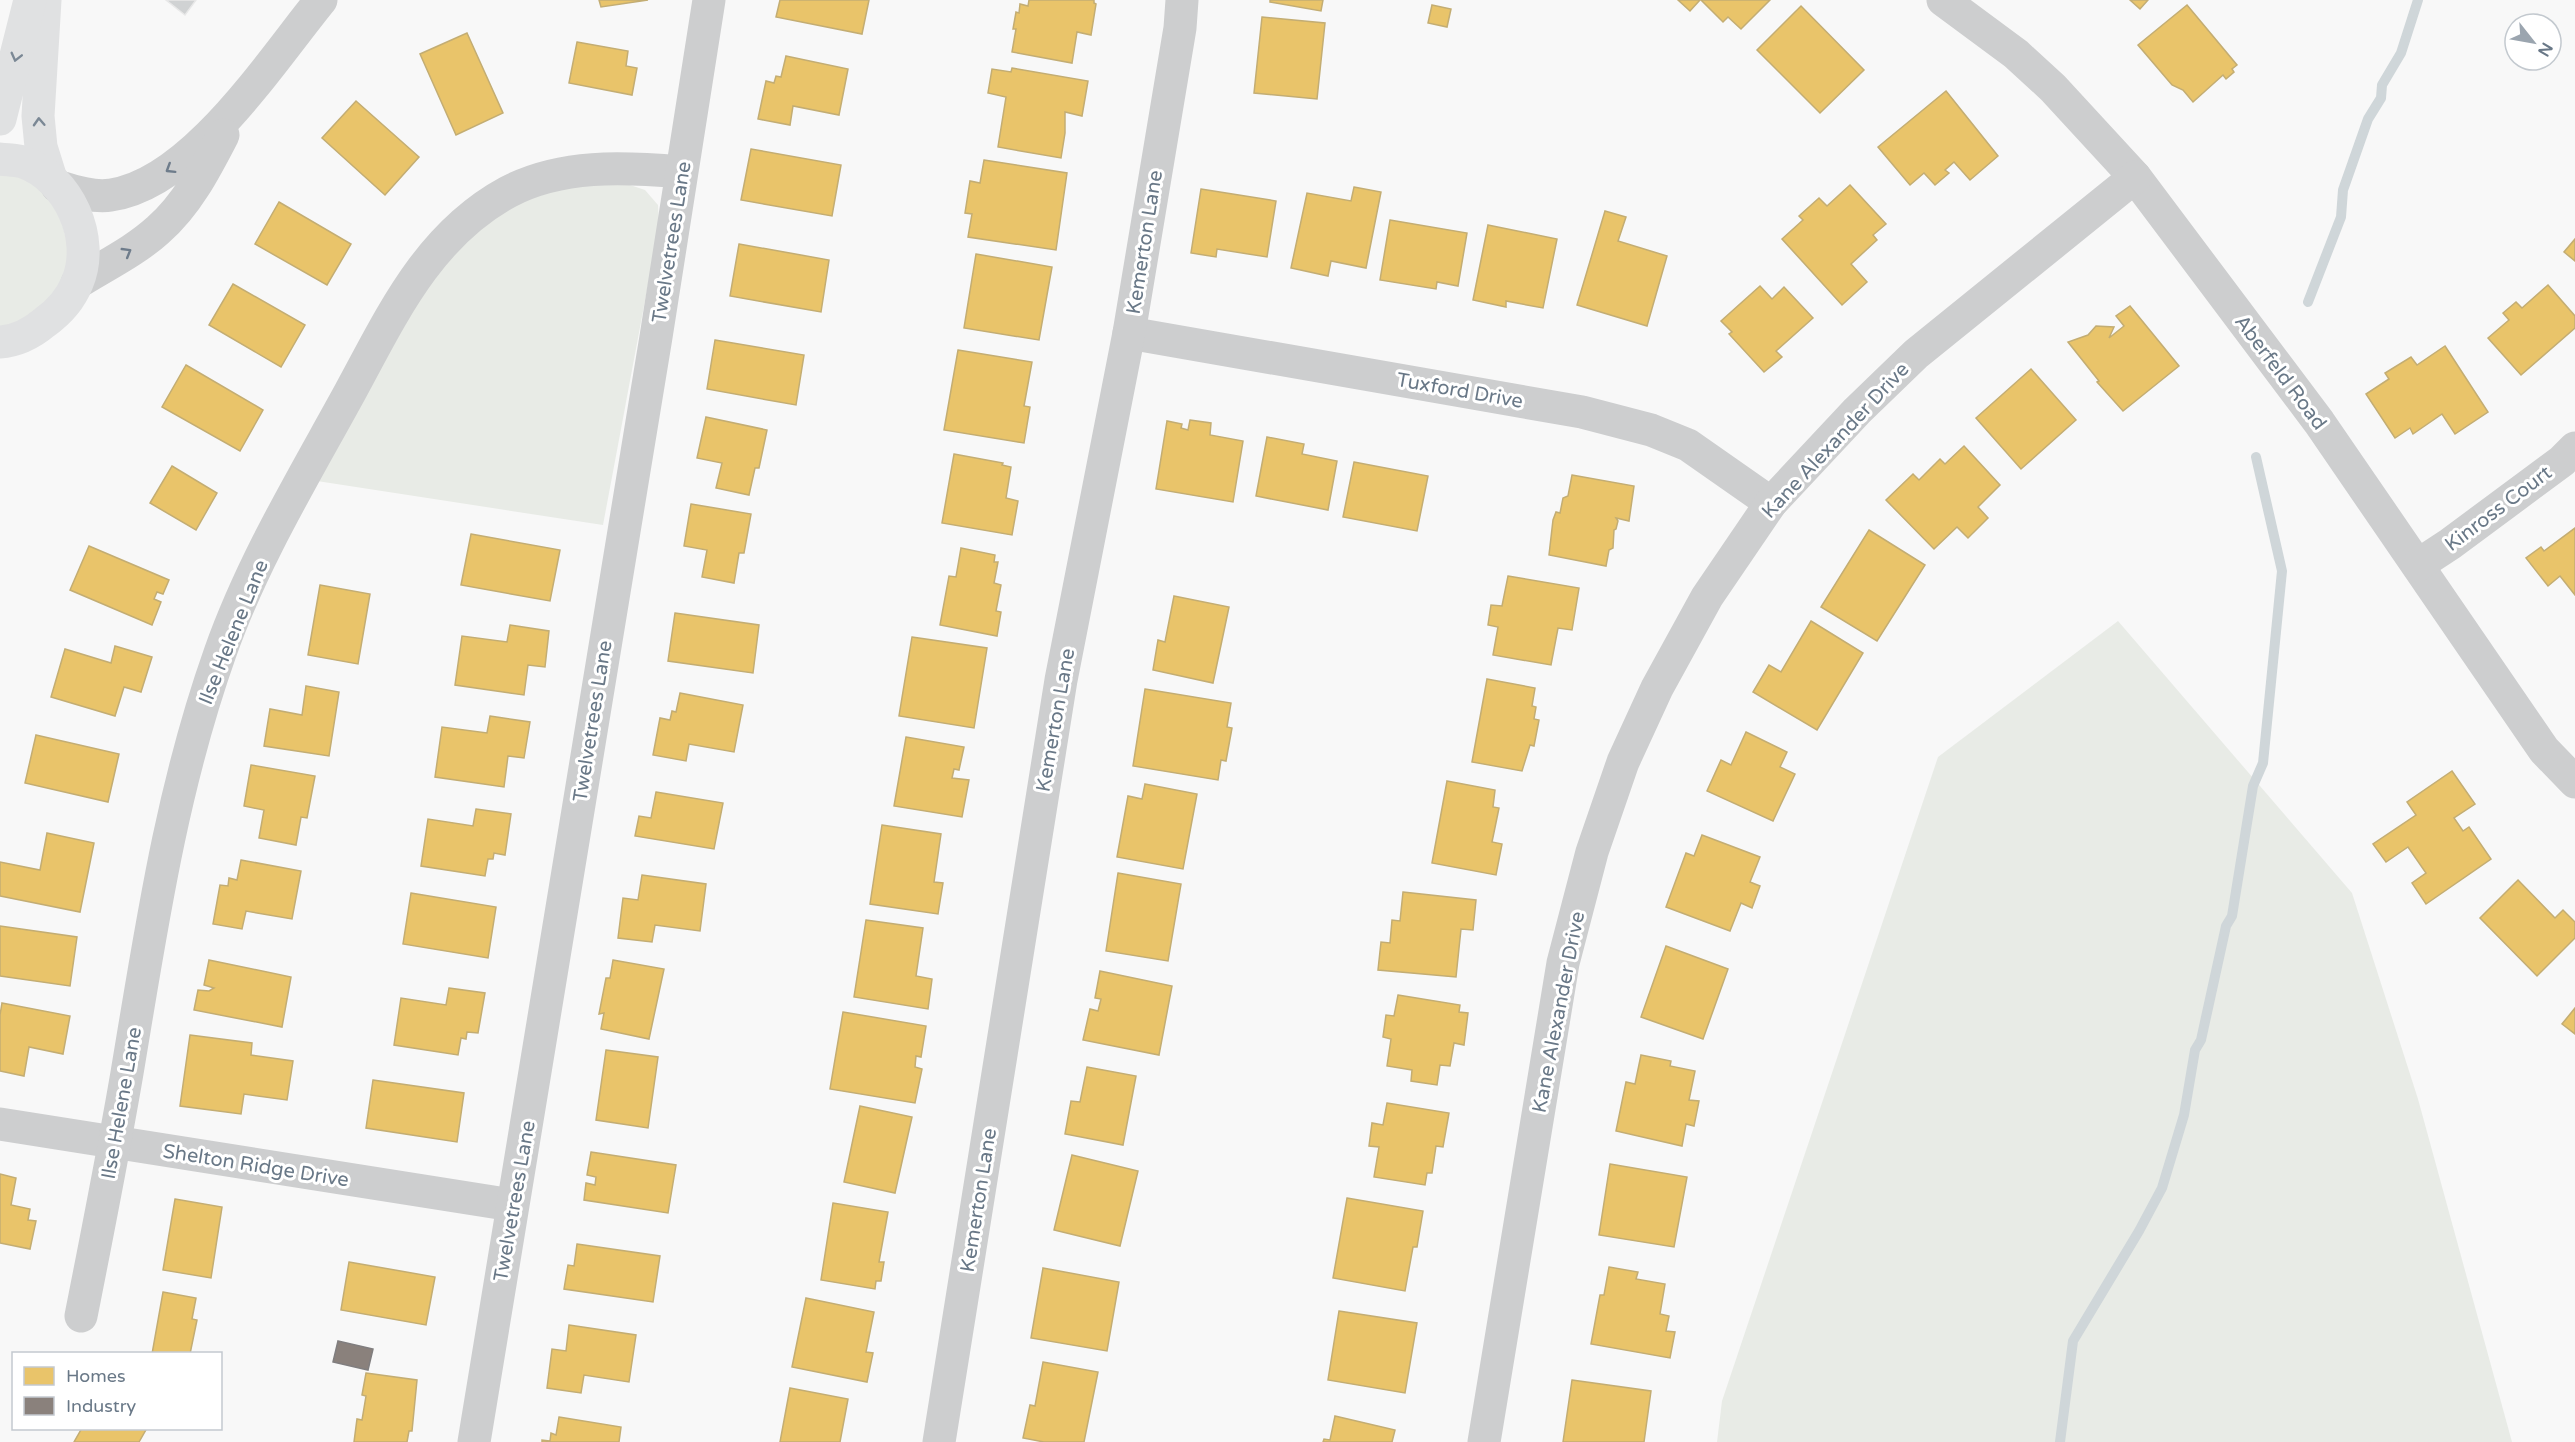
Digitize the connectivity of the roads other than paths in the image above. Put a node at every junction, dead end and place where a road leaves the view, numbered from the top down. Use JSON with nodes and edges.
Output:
{"nodes":[{"id":1,"x":30,"y":0,"type":"edge"},
{"id":2,"x":45,"y":0,"type":"edge"},
{"id":3,"x":321,"y":0,"type":"edge"},
{"id":4,"x":709,"y":0,"type":"edge"},
{"id":5,"x":1182,"y":0,"type":"edge"},
{"id":6,"x":1961,"y":6,"type":"edge"},
{"id":7,"x":243,"y":99,"type":"junction"},
{"id":8,"x":0,"y":119,"type":"edge"},
{"id":9,"x":0,"y":159,"type":"edge"},
{"id":10,"x":681,"y":172,"type":"junction"},
{"id":11,"x":2135,"y":177,"type":"junction"},
{"id":12,"x":54,"y":182,"type":"junction"},
{"id":13,"x":77,"y":283,"type":"junction"},
{"id":14,"x":1129,"y":333,"type":"junction"},
{"id":15,"x":4,"y":348,"type":"edge"},
{"id":16,"x":2575,"y":448,"type":"edge"},
{"id":17,"x":1771,"y":503,"type":"junction"},
{"id":18,"x":2418,"y":566,"type":"junction"},
{"id":19,"x":2575,"y":782,"type":"edge"},
{"id":20,"x":0,"y":1124,"type":"edge"},
{"id":21,"x":116,"y":1141,"type":"junction"},
{"id":22,"x":512,"y":1205,"type":"junction"},
{"id":23,"x":81,"y":1316,"type":"dead end"},
{"id":24,"x":474,"y":1442,"type":"edge"},
{"id":25,"x":939,"y":1442,"type":"edge"},
{"id":26,"x":1484,"y":1442,"type":"edge"}],
"edges":[{"from":1,"to":8,"type":"main road","one_way":true},
{"from":12,"to":2,"type":"main road","one_way":true},
{"from":3,"to":7,"type":"street"},
{"from":4,"to":10,"type":"street","name":"Twelvetrees Lane"},
{"from":5,"to":14,"type":"street","name":"Kemerton Lane"},
{"from":6,"to":11,"type":"street","name":"Aberfeld Road"},
{"from":7,"to":12,"type":"street","one_way":true},
{"from":13,"to":7,"type":"street","one_way":true},
{"from":9,"to":12,"type":"main road"},
{"from":10,"to":21,"type":"street","name":"Ilse Helene Lane"},
{"from":10,"to":22,"type":"street","name":"Twelvetrees Lane"},
{"from":11,"to":17,"type":"street","name":"Kane Alexander Drive"},
{"from":11,"to":18,"type":"street","name":"Aberfeld Road"},
{"from":12,"to":13,"type":"main road"},
{"from":13,"to":15,"type":"main road"},
{"from":14,"to":17,"type":"street","name":"Tuxford Drive"},
{"from":14,"to":25,"type":"street","name":"Kemerton Lane"},
{"from":16,"to":18,"type":"street","name":"Kinross Court"},
{"from":17,"to":26,"type":"street","name":"Kane Alexander Drive"},
{"from":18,"to":19,"type":"street","name":"Aberfeld Road"},
{"from":20,"to":21,"type":"street","name":"Shelton Ridge Drive"},
{"from":21,"to":22,"type":"street","name":"Shelton Ridge Drive"},
{"from":21,"to":23,"type":"street","name":"Ilse Helene Lane"},
{"from":22,"to":24,"type":"street","name":"Twelvetrees Lane"}]}
